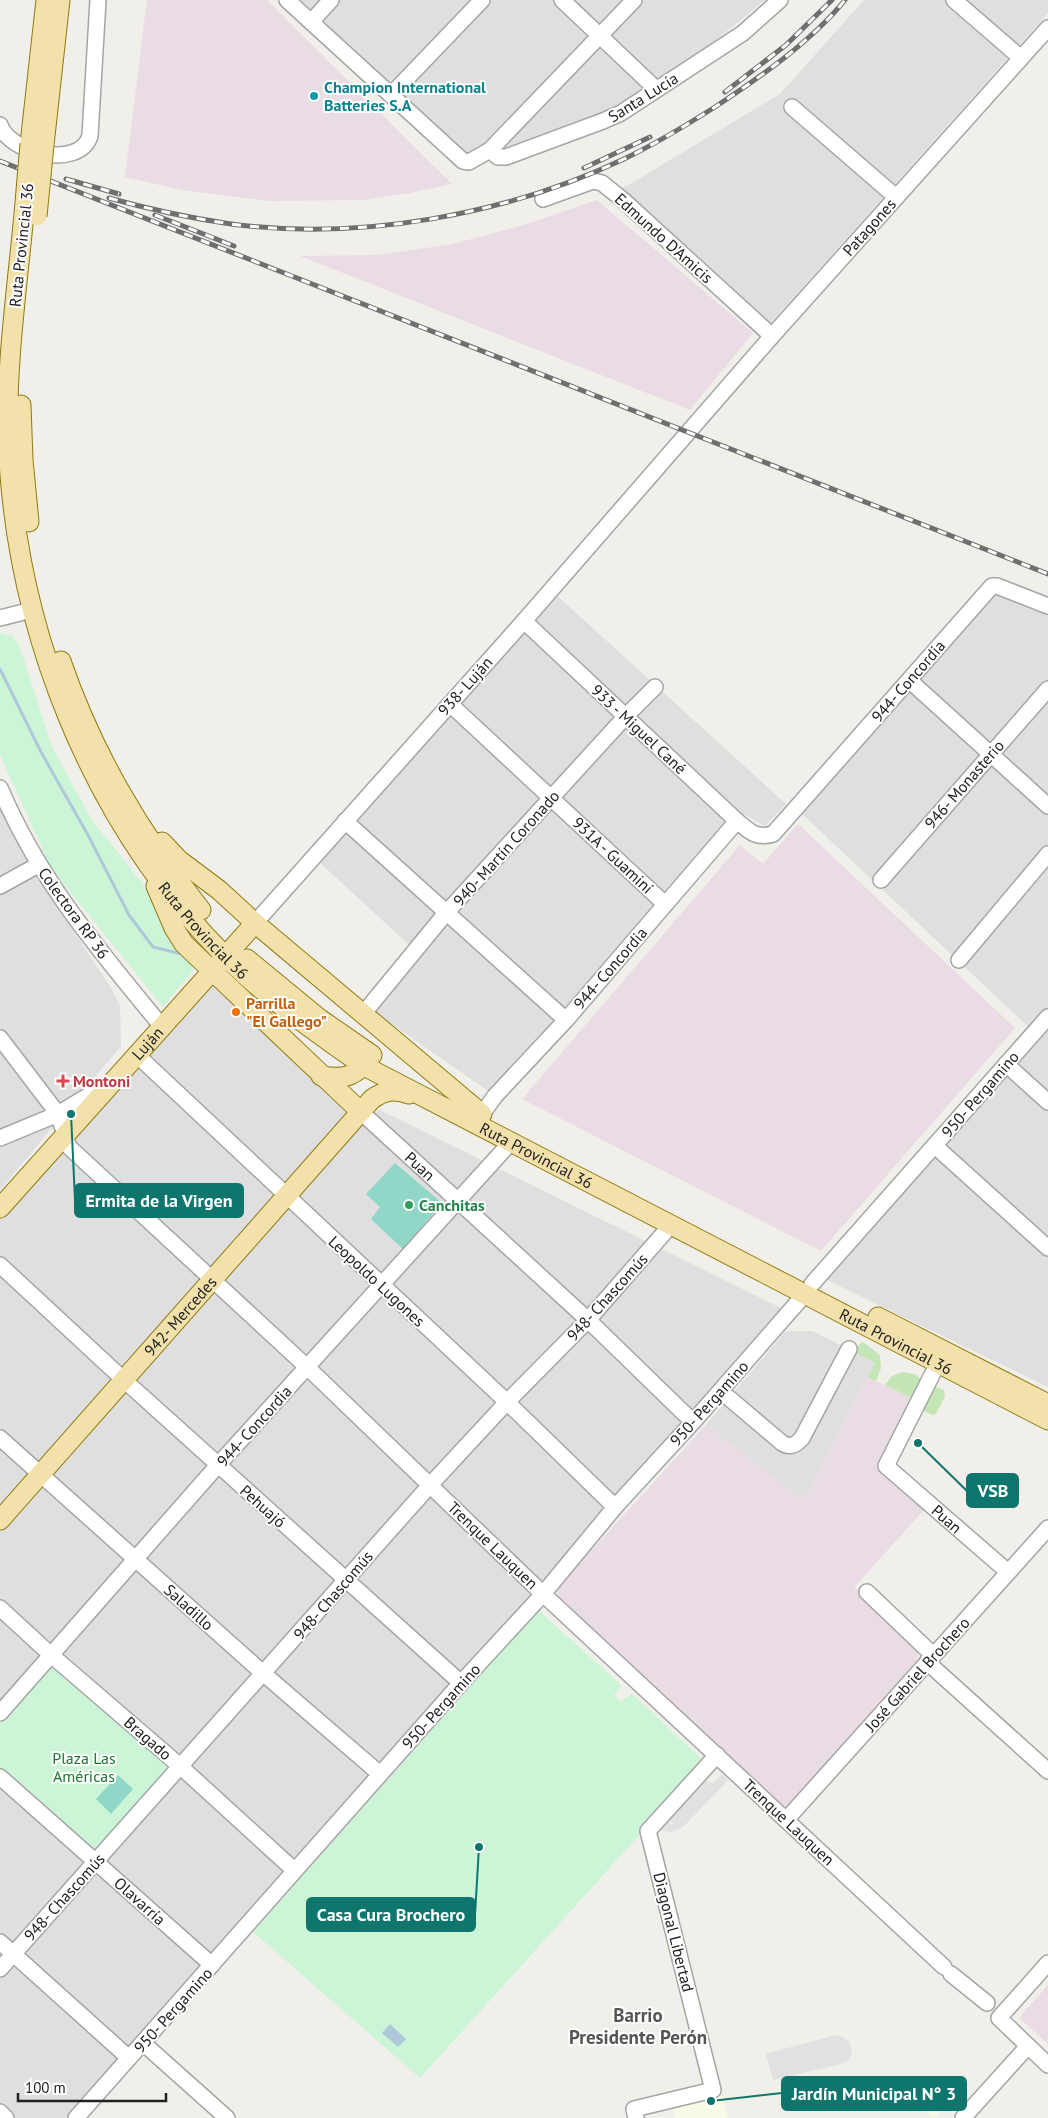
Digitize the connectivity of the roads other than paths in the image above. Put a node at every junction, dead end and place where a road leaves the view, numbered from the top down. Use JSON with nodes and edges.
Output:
{"nodes":[{"id":1,"x":46,"y":0,"type":"edge"},
{"id":2,"x":60,"y":0,"type":"edge"},
{"id":3,"x":98,"y":0,"type":"edge"},
{"id":4,"x":287,"y":0,"type":"edge"},
{"id":5,"x":331,"y":0,"type":"edge"},
{"id":6,"x":482,"y":0,"type":"edge"},
{"id":7,"x":562,"y":0,"type":"edge"},
{"id":8,"x":634,"y":0,"type":"edge"},
{"id":9,"x":780,"y":0,"type":"edge"},
{"id":10,"x":954,"y":0,"type":"edge"},
{"id":11,"x":311,"y":22,"type":"junction"},
{"id":12,"x":1048,"y":28,"type":"edge"},
{"id":13,"x":601,"y":36,"type":"junction"},
{"id":14,"x":1021,"y":58,"type":"junction"},
{"id":15,"x":656,"y":89,"type":"junction"},
{"id":16,"x":391,"y":95,"type":"junction"},
{"id":17,"x":792,"y":107,"type":"dead end"},
{"id":18,"x":2,"y":130,"type":"edge"},
{"id":19,"x":37,"y":145,"type":"junction"},
{"id":20,"x":490,"y":150,"type":"junction"},
{"id":21,"x":896,"y":197,"type":"junction"},
{"id":22,"x":542,"y":199,"type":"dead end"},
{"id":23,"x":30,"y":215,"type":"junction"},
{"id":24,"x":772,"y":336,"type":"junction"},
{"id":25,"x":673,"y":447,"type":"joint"},
{"id":26,"x":1048,"y":606,"type":"edge"},
{"id":27,"x":32,"y":610,"type":"junction"},
{"id":28,"x":0,"y":618,"type":"edge"},
{"id":29,"x":524,"y":621,"type":"junction"},
{"id":30,"x":909,"y":680,"type":"junction"},
{"id":31,"x":655,"y":687,"type":"dead end"},
{"id":32,"x":1048,"y":688,"type":"edge"},
{"id":33,"x":450,"y":704,"type":"junction"},
{"id":34,"x":626,"y":716,"type":"junction"},
{"id":35,"x":93,"y":742,"type":"junction"},
{"id":36,"x":990,"y":755,"type":"junction"},
{"id":37,"x":0,"y":788,"type":"edge"},
{"id":38,"x":551,"y":797,"type":"junction"},
{"id":39,"x":1048,"y":806,"type":"edge"},
{"id":40,"x":345,"y":821,"type":"junction"},
{"id":41,"x":737,"y":821,"type":"junction"},
{"id":42,"x":122,"y":822,"type":"junction"},
{"id":43,"x":756,"y":836,"type":"joint"},
{"id":44,"x":1048,"y":854,"type":"edge"},
{"id":45,"x":38,"y":865,"type":"junction"},
{"id":46,"x":880,"y":880,"type":"dead end"},
{"id":47,"x":0,"y":886,"type":"edge"},
{"id":48,"x":665,"y":904,"type":"junction"},
{"id":49,"x":446,"y":913,"type":"junction"},
{"id":50,"x":255,"y":923,"type":"junction"},
{"id":51,"x":230,"y":952,"type":"junction"},
{"id":52,"x":960,"y":960,"type":"dead end"},
{"id":53,"x":212,"y":972,"type":"junction"},
{"id":54,"x":363,"y":1014,"type":"junction"},
{"id":55,"x":1048,"y":1017,"type":"edge"},
{"id":56,"x":566,"y":1020,"type":"junction"},
{"id":57,"x":163,"y":1028,"type":"junction"},
{"id":58,"x":0,"y":1038,"type":"edge"},
{"id":59,"x":138,"y":1056,"type":"junction"},
{"id":60,"x":368,"y":1060,"type":"junction"},
{"id":61,"x":1006,"y":1064,"type":"junction"},
{"id":62,"x":321,"y":1076,"type":"junction"},
{"id":63,"x":118,"y":1078,"type":"junction"},
{"id":64,"x":1048,"y":1102,"type":"edge"},
{"id":65,"x":435,"y":1103,"type":"junction"},
{"id":66,"x":361,"y":1112,"type":"junction"},
{"id":67,"x":58,"y":1114,"type":"junction"},
{"id":68,"x":482,"y":1114,"type":"junction"},
{"id":69,"x":65,"y":1135,"type":"junction"},
{"id":70,"x":0,"y":1138,"type":"edge"},
{"id":71,"x":511,"y":1142,"type":"junction"},
{"id":72,"x":935,"y":1146,"type":"junction"},
{"id":73,"x":286,"y":1196,"type":"junction"},
{"id":74,"x":458,"y":1201,"type":"junction"},
{"id":75,"x":0,"y":1208,"type":"edge"},
{"id":76,"x":672,"y":1225,"type":"junction"},
{"id":77,"x":1048,"y":1248,"type":"edge"},
{"id":78,"x":0,"y":1265,"type":"edge"},
{"id":79,"x":212,"y":1280,"type":"junction"},
{"id":80,"x":382,"y":1286,"type":"junction"},
{"id":81,"x":808,"y":1289,"type":"junction"},
{"id":82,"x":588,"y":1320,"type":"junction"},
{"id":83,"x":849,"y":1349,"type":"dead end"},
{"id":84,"x":938,"y":1363,"type":"junction"},
{"id":85,"x":307,"y":1367,"type":"junction"},
{"id":86,"x":124,"y":1380,"type":"junction"},
{"id":87,"x":729,"y":1398,"type":"dead end"},
{"id":88,"x":507,"y":1402,"type":"junction"},
{"id":89,"x":1048,"y":1407,"type":"edge"},
{"id":90,"x":692,"y":1422,"type":"junction"},
{"id":91,"x":0,"y":1438,"type":"edge"},
{"id":92,"x":218,"y":1465,"type":"junction"},
{"id":93,"x":41,"y":1474,"type":"junction"},
{"id":94,"x":431,"y":1484,"type":"junction"},
{"id":95,"x":614,"y":1507,"type":"junction"},
{"id":96,"x":0,"y":1520,"type":"edge"},
{"id":97,"x":1048,"y":1528,"type":"edge"},
{"id":98,"x":135,"y":1558,"type":"junction"},
{"id":99,"x":1008,"y":1572,"type":"junction"},
{"id":100,"x":345,"y":1580,"type":"junction"},
{"id":101,"x":867,"y":1592,"type":"dead end"},
{"id":102,"x":544,"y":1594,"type":"junction"},
{"id":103,"x":0,"y":1608,"type":"edge"},
{"id":104,"x":50,"y":1654,"type":"junction"},
{"id":105,"x":930,"y":1659,"type":"junction"},
{"id":106,"x":264,"y":1674,"type":"junction"},
{"id":107,"x":461,"y":1683,"type":"junction"},
{"id":108,"x":0,"y":1713,"type":"edge"},
{"id":109,"x":717,"y":1755,"type":"junction"},
{"id":110,"x":180,"y":1766,"type":"junction"},
{"id":111,"x":1048,"y":1771,"type":"edge"},
{"id":112,"x":380,"y":1774,"type":"junction"},
{"id":113,"x":0,"y":1777,"type":"edge"},
{"id":114,"x":786,"y":1820,"type":"junction"},
{"id":115,"x":96,"y":1862,"type":"junction"},
{"id":116,"x":294,"y":1870,"type":"junction"},
{"id":117,"x":0,"y":1942,"type":"edge"},
{"id":118,"x":13,"y":1954,"type":"junction"},
{"id":119,"x":1048,"y":1963,"type":"edge"},
{"id":120,"x":212,"y":1965,"type":"junction"},
{"id":121,"x":0,"y":1970,"type":"edge"},
{"id":122,"x":995,"y":2012,"type":"junction"},
{"id":123,"x":143,"y":2043,"type":"junction"},
{"id":124,"x":1028,"y":2046,"type":"junction"},
{"id":125,"x":129,"y":2058,"type":"junction"},
{"id":126,"x":1048,"y":2065,"type":"edge"},
{"id":127,"x":0,"y":2112,"type":"edge"},
{"id":128,"x":635,"y":2114,"type":"edge"},
{"id":129,"x":6,"y":2118,"type":"edge"},
{"id":130,"x":76,"y":2118,"type":"edge"},
{"id":131,"x":227,"y":2118,"type":"edge"},
{"id":132,"x":963,"y":2118,"type":"edge"}],
"edges":[{"from":1,"to":19,"type":"main road","name":"Ruta Provincial 36"},
{"from":2,"to":19,"type":"main road","name":"Ruta Provincial 36"},
{"from":3,"to":18,"type":"street"},
{"from":4,"to":11,"type":"street"},
{"from":5,"to":11,"type":"street"},
{"from":6,"to":16,"type":"street"},
{"from":7,"to":13,"type":"street"},
{"from":8,"to":13,"type":"street"},
{"from":9,"to":15,"type":"street","name":"Santa Lucía"},
{"from":10,"to":14,"type":"street"},
{"from":11,"to":16,"type":"street"},
{"from":12,"to":14,"type":"street","name":"Patagones"},
{"from":13,"to":15,"type":"street"},
{"from":13,"to":20,"type":"street"},
{"from":14,"to":21,"type":"street","name":"Patagones"},
{"from":15,"to":20,"type":"street","name":"Santa Lucía"},
{"from":16,"to":20,"type":"street"},
{"from":17,"to":21,"type":"street"},
{"from":19,"to":23,"type":"main road","name":"Ruta Provincial 36","bridge":true},
{"from":21,"to":24,"type":"street","name":"Patagones"},
{"from":22,"to":24,"type":"street","name":"Edmundo D'Amicis"},
{"from":23,"to":27,"type":"main road","name":"Ruta Provincial 36"},
{"from":23,"to":35,"type":"main road","name":"Ruta Provincial 36"},
{"from":24,"to":25,"type":"street","name":"Patagones"},
{"from":25,"to":29,"type":"street","name":"938- Luján"},
{"from":26,"to":30,"type":"street","name":"944- Concordia"},
{"from":27,"to":28,"type":"street"},
{"from":27,"to":42,"type":"main road","name":"Ruta Provincial 36"},
{"from":29,"to":33,"type":"street","name":"938- Luján"},
{"from":29,"to":34,"type":"street","name":"933 - Miguel Cané"},
{"from":30,"to":36,"type":"street"},
{"from":30,"to":43,"type":"street","name":"944- Concordia"},
{"from":31,"to":34,"type":"street","name":"940- Martín Coronado"},
{"from":32,"to":36,"type":"street","name":"946- Monasterio"},
{"from":33,"to":38,"type":"street","name":"931A - Guaminí"},
{"from":33,"to":40,"type":"street","name":"938- Luján"},
{"from":34,"to":38,"type":"street","name":"940- Martín Coronado"},
{"from":34,"to":41,"type":"street","name":"933 - Miguel Cané"},
{"from":35,"to":50,"type":"main road"},
{"from":35,"to":51,"type":"main road","name":"Ruta Provincial 36"},
{"from":36,"to":39,"type":"street"},
{"from":36,"to":46,"type":"street","name":"946- Monasterio"},
{"from":37,"to":45,"type":"street","name":"Colectora RP 36"},
{"from":38,"to":48,"type":"street","name":"931A - Guaminí"},
{"from":38,"to":49,"type":"street","name":"940- Martín Coronado"},
{"from":40,"to":49,"type":"street"},
{"from":40,"to":50,"type":"street","name":"938- Luján"},
{"from":41,"to":43,"type":"street","name":"933 - Miguel Cané"},
{"from":41,"to":48,"type":"street","name":"944- Concordia"},
{"from":42,"to":51,"type":"main road","name":"Ruta Provincial 36"},
{"from":42,"to":53,"type":"main road","name":"Puan"},
{"from":44,"to":52,"type":"street"},
{"from":45,"to":47,"type":"street"},
{"from":45,"to":57,"type":"street","name":"Colectora RP 36"},
{"from":48,"to":56,"type":"street","name":"944- Concordia"},
{"from":49,"to":54,"type":"street","name":"940- Martín Coronado"},
{"from":49,"to":56,"type":"street"},
{"from":50,"to":51,"type":"main road","name":"Luján"},
{"from":50,"to":54,"type":"main road"},
{"from":51,"to":53,"type":"main road","name":"Luján"},
{"from":51,"to":60,"type":"main road","name":"Ruta Provincial 36"},
{"from":53,"to":57,"type":"main road","name":"Luján"},
{"from":53,"to":62,"type":"main road","name":"Puan"},
{"from":54,"to":60,"type":"main road"},
{"from":54,"to":68,"type":"main road"},
{"from":55,"to":61,"type":"street","name":"950- Pergamino"},
{"from":56,"to":68,"type":"street","name":"944- Concordia"},
{"from":57,"to":59,"type":"main road","name":"Luján"},
{"from":58,"to":67,"type":"street","name":"Trenque Lauquen"},
{"from":59,"to":63,"type":"main road","name":"Luján"},
{"from":59,"to":73,"type":"street","name":"Leopoldo Lugones"},
{"from":60,"to":62,"type":"main road"},
{"from":60,"to":65,"type":"main road","name":"Ruta Provincial 36"},
{"from":60,"to":68,"type":"main road","name":"Ruta Provincial 36"},
{"from":61,"to":64,"type":"street"},
{"from":61,"to":72,"type":"street","name":"950- Pergamino"},
{"from":62,"to":66,"type":"main road","name":"Puan"},
{"from":63,"to":67,"type":"street"},
{"from":63,"to":69,"type":"main road","name":"Luján"},
{"from":65,"to":66,"type":"main road","name":"942- Mercedes"},
{"from":65,"to":71,"type":"main road","name":"Ruta Provincial 36"},
{"from":66,"to":73,"type":"main road","name":"942- Mercedes"},
{"from":66,"to":74,"type":"street","name":"Puan"},
{"from":67,"to":69,"type":"street","name":"Trenque Lauquen"},
{"from":67,"to":70,"type":"street"},
{"from":68,"to":81,"type":"main road","name":"Ruta Provincial 36"},
{"from":69,"to":75,"type":"main road","name":"Luján"},
{"from":69,"to":79,"type":"street","name":"Trenque Lauquen"},
{"from":71,"to":74,"type":"street","name":"944- Concordia"},
{"from":71,"to":76,"type":"main road","name":"Ruta Provincial 36"},
{"from":72,"to":77,"type":"street"},
{"from":72,"to":81,"type":"street","name":"950- Pergamino"},
{"from":73,"to":79,"type":"main road","name":"942- Mercedes"},
{"from":73,"to":80,"type":"street","name":"Leopoldo Lugones"},
{"from":74,"to":80,"type":"street","name":"944- Concordia"},
{"from":74,"to":82,"type":"street","name":"Puan"},
{"from":76,"to":81,"type":"main road","name":"Ruta Provincial 36"},
{"from":76,"to":82,"type":"street","name":"948- Chascomús"},
{"from":78,"to":86,"type":"street","name":"Pehuajó"},
{"from":79,"to":85,"type":"street","name":"Trenque Lauquen"},
{"from":79,"to":86,"type":"main road","name":"942- Mercedes"},
{"from":80,"to":85,"type":"street","name":"944- Concordia"},
{"from":80,"to":88,"type":"street","name":"Leopoldo Lugones"},
{"from":81,"to":84,"type":"main road","name":"Ruta Provincial 36"},
{"from":81,"to":89,"type":"main road","name":"Ruta Provincial 36"},
{"from":81,"to":90,"type":"street","name":"950- Pergamino"},
{"from":82,"to":88,"type":"street","name":"948- Chascomús"},
{"from":82,"to":90,"type":"street","name":"Puan"},
{"from":83,"to":87,"type":"street"},
{"from":84,"to":89,"type":"main road","name":"Ruta Provincial 36"},
{"from":84,"to":99,"type":"street","name":"Puan"},
{"from":85,"to":92,"type":"street","name":"944- Concordia"},
{"from":85,"to":94,"type":"street","name":"Trenque Lauquen"},
{"from":86,"to":92,"type":"street","name":"Pehuajó"},
{"from":86,"to":93,"type":"main road","name":"942- Mercedes"},
{"from":88,"to":94,"type":"street","name":"948- Chascomús"},
{"from":88,"to":95,"type":"street","name":"Leopoldo Lugones"},
{"from":90,"to":95,"type":"street","name":"950- Pergamino"},
{"from":91,"to":93,"type":"street","name":"Saladillo"},
{"from":92,"to":98,"type":"street","name":"944- Concordia"},
{"from":92,"to":100,"type":"street","name":"Pehuajó"},
{"from":93,"to":96,"type":"main road","name":"942- Mercedes"},
{"from":93,"to":98,"type":"street","name":"Saladillo"},
{"from":94,"to":100,"type":"street","name":"948- Chascomús"},
{"from":94,"to":102,"type":"street","name":"Trenque Lauquen"},
{"from":95,"to":102,"type":"street","name":"950- Pergamino"},
{"from":97,"to":99,"type":"street","name":"José Gabriel Brochero"},
{"from":98,"to":104,"type":"street","name":"944- Concordia"},
{"from":98,"to":106,"type":"street","name":"Saladillo"},
{"from":99,"to":105,"type":"street","name":"José Gabriel Brochero"},
{"from":100,"to":106,"type":"street","name":"948- Chascomús"},
{"from":100,"to":107,"type":"street","name":"Pehuajó"},
{"from":101,"to":105,"type":"street"},
{"from":102,"to":107,"type":"street","name":"950- Pergamino"},
{"from":102,"to":109,"type":"street","name":"Trenque Lauquen"},
{"from":103,"to":104,"type":"street","name":"Bragado"},
{"from":104,"to":108,"type":"street","name":"944- Concordia"},
{"from":104,"to":110,"type":"street","name":"Bragado"},
{"from":105,"to":111,"type":"street"},
{"from":105,"to":114,"type":"street","name":"José Gabriel Brochero"},
{"from":106,"to":110,"type":"street","name":"948- Chascomús"},
{"from":106,"to":112,"type":"street","name":"Saladillo"},
{"from":107,"to":112,"type":"street","name":"950- Pergamino"},
{"from":109,"to":114,"type":"street","name":"Trenque Lauquen"},
{"from":109,"to":128,"type":"street","name":"Diagonal Libertad"},
{"from":110,"to":115,"type":"street","name":"948- Chascomús"},
{"from":110,"to":116,"type":"street","name":"Bragado"},
{"from":112,"to":116,"type":"street","name":"950- Pergamino"},
{"from":113,"to":115,"type":"street","name":"Olavarría"},
{"from":114,"to":122,"type":"street","name":"Trenque Lauquen"},
{"from":115,"to":118,"type":"street","name":"948- Chascomús"},
{"from":115,"to":120,"type":"street","name":"Olavarría"},
{"from":116,"to":120,"type":"street","name":"950- Pergamino"},
{"from":117,"to":118,"type":"street"},
{"from":118,"to":121,"type":"street","name":"948- Chascomús"},
{"from":118,"to":125,"type":"street"},
{"from":119,"to":122,"type":"street"},
{"from":120,"to":123,"type":"street","name":"950- Pergamino"},
{"from":122,"to":124,"type":"street","name":"Trenque Lauquen"},
{"from":123,"to":125,"type":"street","name":"950- Pergamino"},
{"from":123,"to":131,"type":"street"},
{"from":124,"to":126,"type":"street","name":"Trenque Lauquen"},
{"from":124,"to":132,"type":"street"},
{"from":125,"to":130,"type":"street","name":"950- Pergamino"},
{"from":127,"to":129,"type":"street"}]}
